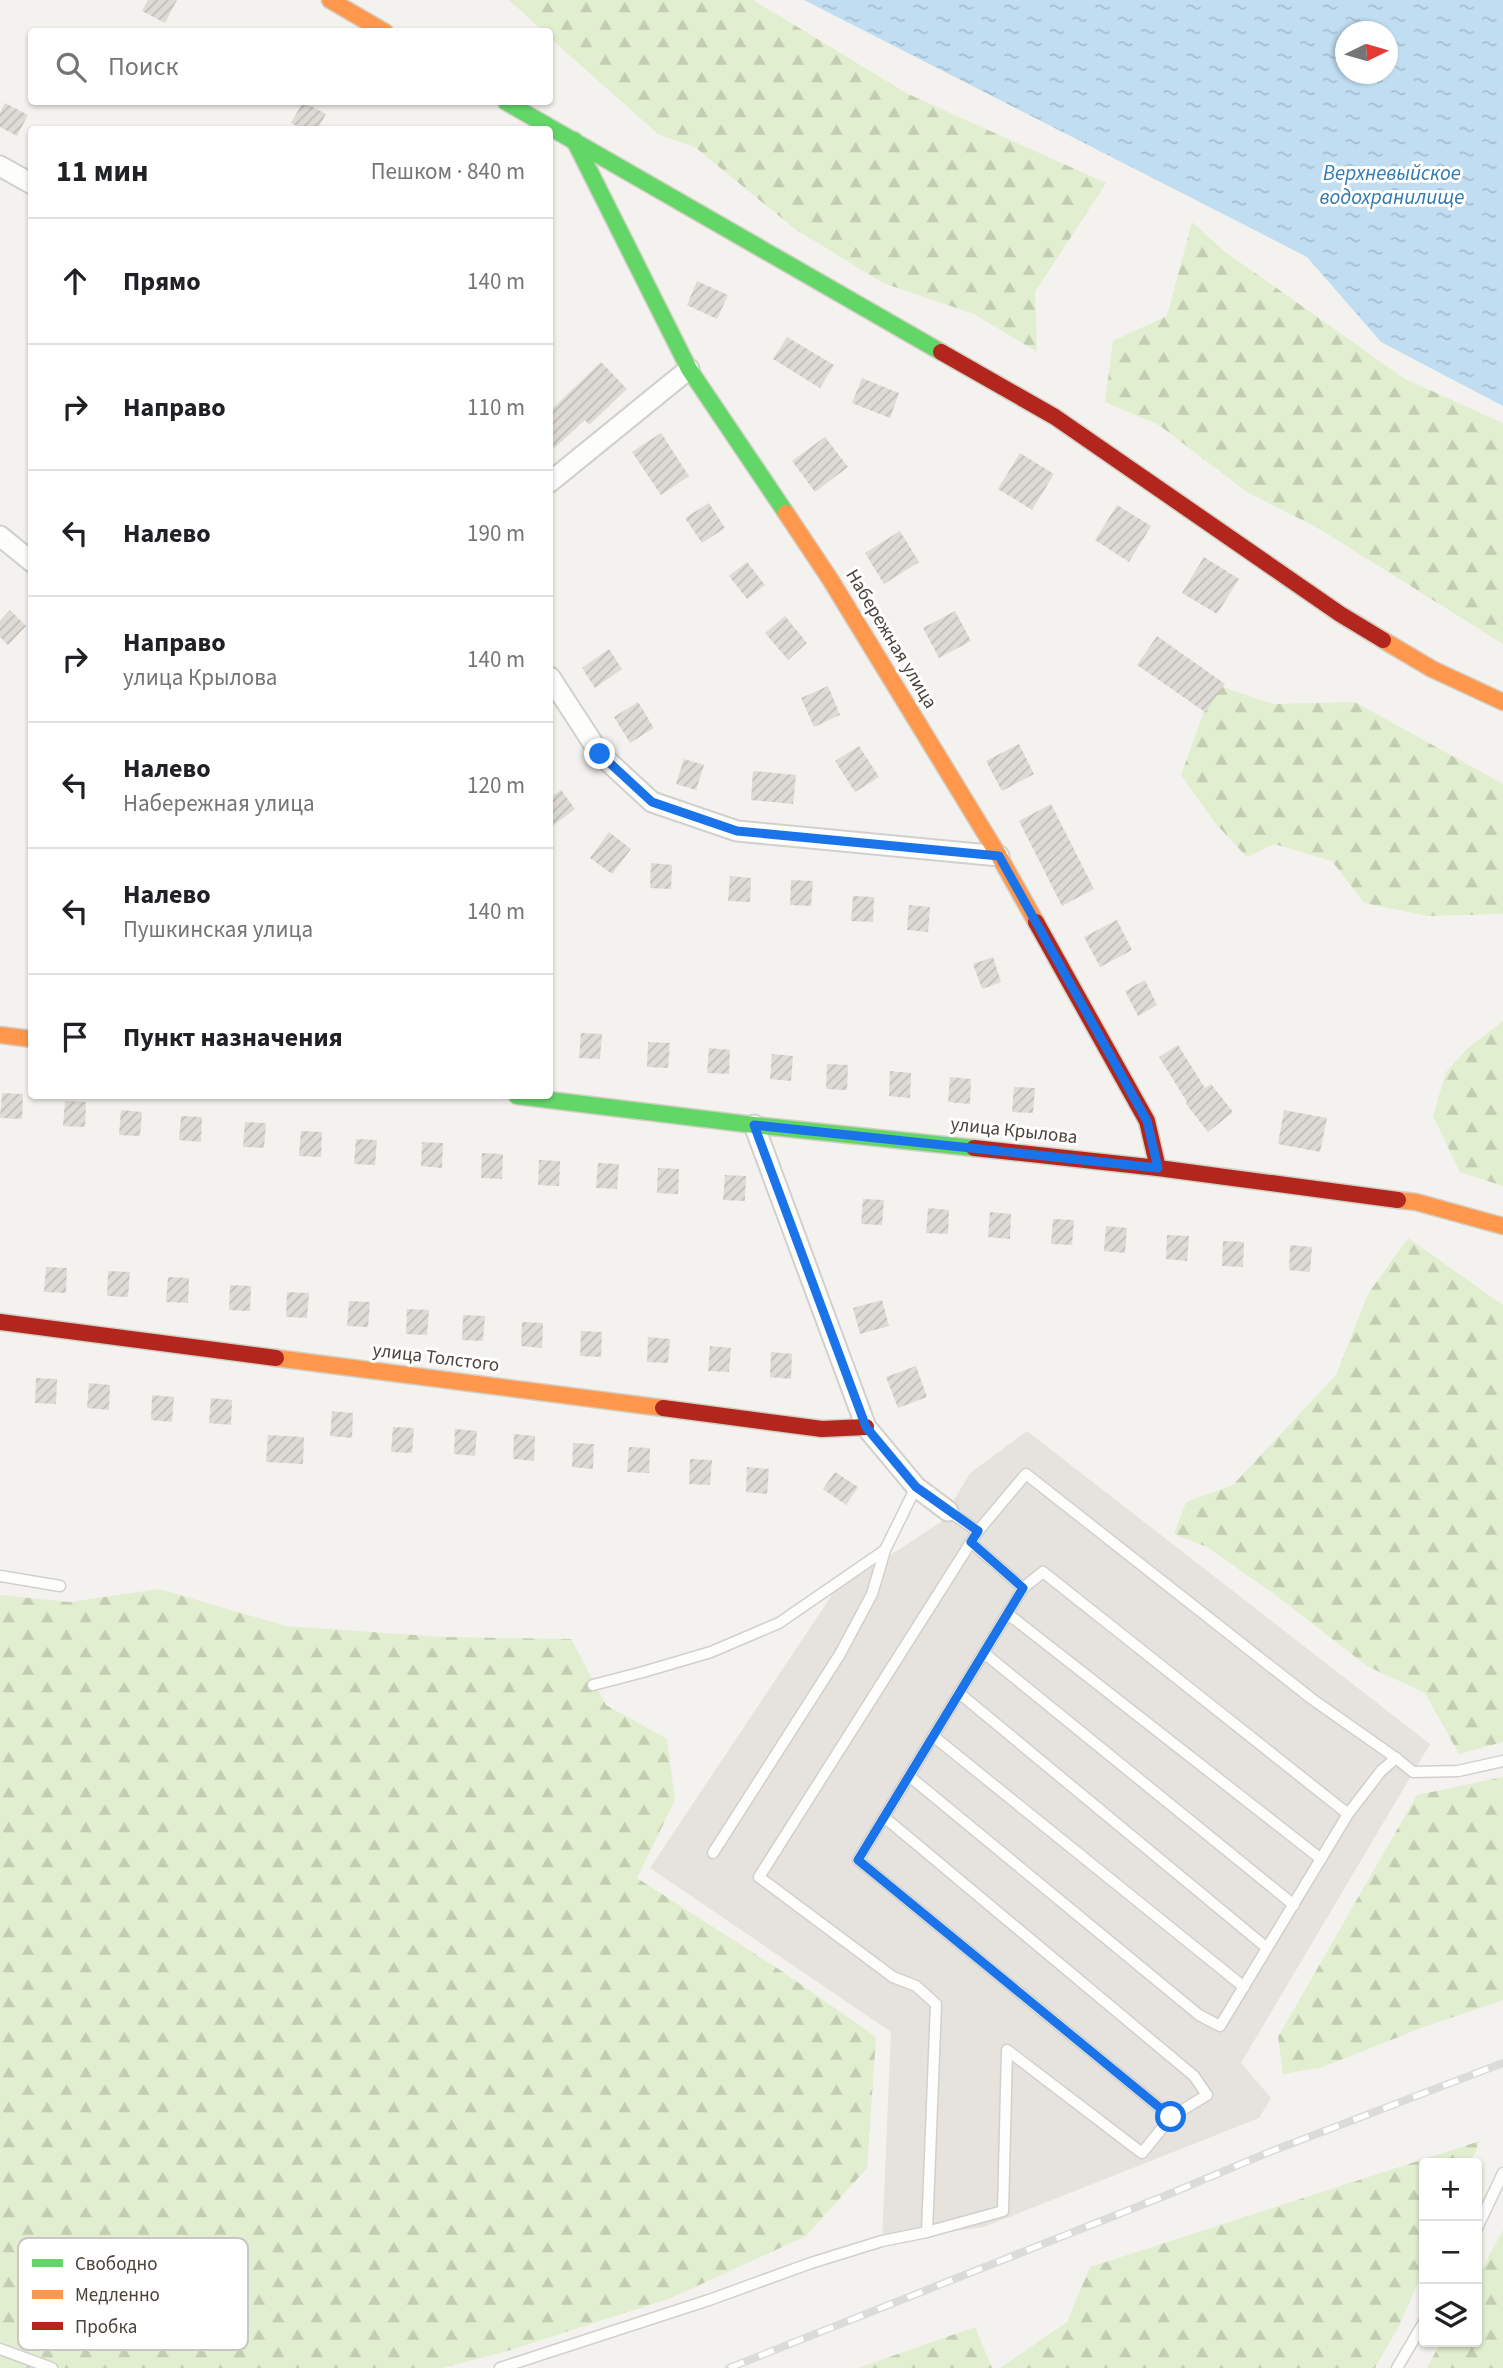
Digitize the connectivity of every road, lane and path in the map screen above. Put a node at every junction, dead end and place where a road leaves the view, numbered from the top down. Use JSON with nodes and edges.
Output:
{"nodes":[{"id":1,"x":330,"y":0,"type":"edge"},
{"id":2,"x":378,"y":28,"type":"edge"},
{"id":3,"x":511,"y":105,"type":"edge"},
{"id":4,"x":549,"y":126,"type":"edge"},
{"id":5,"x":553,"y":128,"type":"edge"},
{"id":6,"x":574,"y":140,"type":"junction"},
{"id":7,"x":0,"y":166,"type":"edge"},
{"id":8,"x":28,"y":182,"type":"edge"},
{"id":9,"x":689,"y":369,"type":"junction"},
{"id":10,"x":553,"y":480,"type":"edge"},
{"id":11,"x":0,"y":536,"type":"edge"},
{"id":12,"x":28,"y":559,"type":"edge"},
{"id":13,"x":553,"y":682,"type":"edge"},
{"id":14,"x":1503,"y":702,"type":"edge"},
{"id":15,"x":999,"y":856,"type":"junction"},
{"id":16,"x":0,"y":1035,"type":"edge"},
{"id":17,"x":28,"y":1038,"type":"edge"},
{"id":18,"x":542,"y":1099,"type":"edge"},
{"id":19,"x":754,"y":1125,"type":"junction"},
{"id":20,"x":1158,"y":1168,"type":"junction"},
{"id":21,"x":1503,"y":1226,"type":"edge"},
{"id":22,"x":0,"y":1322,"type":"edge"},
{"id":23,"x":866,"y":1427,"type":"junction"},
{"id":24,"x":916,"y":1487,"type":"junction"},
{"id":25,"x":948,"y":1511,"type":"joint"},
{"id":26,"x":978,"y":1531,"type":"junction"},
{"id":27,"x":971,"y":1542,"type":"junction"},
{"id":28,"x":885,"y":1550,"type":"junction"},
{"id":29,"x":0,"y":1576,"type":"edge"},
{"id":30,"x":60,"y":1586,"type":"dead end"},
{"id":31,"x":1023,"y":1588,"type":"junction"},
{"id":32,"x":1007,"y":1614,"type":"junction"},
{"id":33,"x":984,"y":1653,"type":"junction"},
{"id":34,"x":593,"y":1685,"type":"dead end"},
{"id":35,"x":959,"y":1693,"type":"junction"},
{"id":36,"x":933,"y":1736,"type":"junction"},
{"id":37,"x":1396,"y":1758,"type":"junction"},
{"id":38,"x":1503,"y":1762,"type":"edge"},
{"id":39,"x":909,"y":1776,"type":"junction"},
{"id":40,"x":1348,"y":1814,"type":"junction"},
{"id":41,"x":884,"y":1817,"type":"junction"},
{"id":42,"x":713,"y":1853,"type":"dead end"},
{"id":43,"x":1321,"y":1859,"type":"junction"},
{"id":44,"x":1294,"y":1905,"type":"junction"},
{"id":45,"x":1268,"y":1948,"type":"junction"},
{"id":46,"x":1244,"y":1987,"type":"junction"},
{"id":47,"x":1171,"y":2117,"type":"junction"},
{"id":48,"x":1503,"y":2172,"type":"edge"},
{"id":49,"x":1480,"y":2221,"type":"edge"},
{"id":50,"x":927,"y":2232,"type":"junction"},
{"id":51,"x":1419,"y":2331,"type":"edge"},
{"id":52,"x":0,"y":2349,"type":"edge"},
{"id":53,"x":52,"y":2368,"type":"edge"},
{"id":54,"x":500,"y":2368,"type":"edge"},
{"id":55,"x":1397,"y":2368,"type":"edge"}],
"edges":[{"from":1,"to":2,"type":"street"},
{"from":3,"to":4,"type":"street"},
{"from":5,"to":6,"type":"street"},
{"from":6,"to":9,"type":"street","name":"Набережная улица"},
{"from":6,"to":14,"type":"street"},
{"from":7,"to":8,"type":"street"},
{"from":9,"to":10,"type":"street"},
{"from":9,"to":15,"type":"street","name":"Набережная улица"},
{"from":11,"to":12,"type":"street"},
{"from":13,"to":15,"type":"street"},
{"from":15,"to":20,"type":"street","name":"Набережная улица"},
{"from":16,"to":17,"type":"street"},
{"from":18,"to":19,"type":"street","name":"улица Крылова"},
{"from":19,"to":20,"type":"street","name":"улица Крылова"},
{"from":19,"to":23,"type":"street"},
{"from":20,"to":21,"type":"street","name":"улица Крылова"},
{"from":22,"to":23,"type":"street","name":"улица Толстого"},
{"from":23,"to":24,"type":"street"},
{"from":24,"to":25,"type":"street"},
{"from":24,"to":28,"type":"lane"},
{"from":25,"to":26,"type":"lane"},
{"from":26,"to":27,"type":"lane"},
{"from":26,"to":37,"type":"lane"},
{"from":27,"to":31,"type":"lane"},
{"from":27,"to":50,"type":"lane"},
{"from":28,"to":34,"type":"lane"},
{"from":28,"to":42,"type":"lane"},
{"from":29,"to":30,"type":"lane"},
{"from":31,"to":32,"type":"lane"},
{"from":31,"to":40,"type":"lane"},
{"from":32,"to":33,"type":"lane"},
{"from":32,"to":43,"type":"lane"},
{"from":33,"to":35,"type":"lane"},
{"from":33,"to":44,"type":"lane"},
{"from":35,"to":36,"type":"lane"},
{"from":35,"to":45,"type":"lane"},
{"from":36,"to":39,"type":"lane"},
{"from":36,"to":46,"type":"lane"},
{"from":37,"to":38,"type":"lane"},
{"from":37,"to":40,"type":"lane"},
{"from":39,"to":41,"type":"lane"},
{"from":39,"to":46,"type":"lane"},
{"from":40,"to":43,"type":"lane"},
{"from":41,"to":47,"type":"lane"},
{"from":41,"to":47,"type":"lane"},
{"from":43,"to":44,"type":"lane"},
{"from":44,"to":45,"type":"lane"},
{"from":45,"to":46,"type":"lane"},
{"from":47,"to":50,"type":"lane"},
{"from":48,"to":49,"type":"lane"},
{"from":50,"to":54,"type":"lane"},
{"from":51,"to":55,"type":"lane"},
{"from":52,"to":53,"type":"lane"}]}
